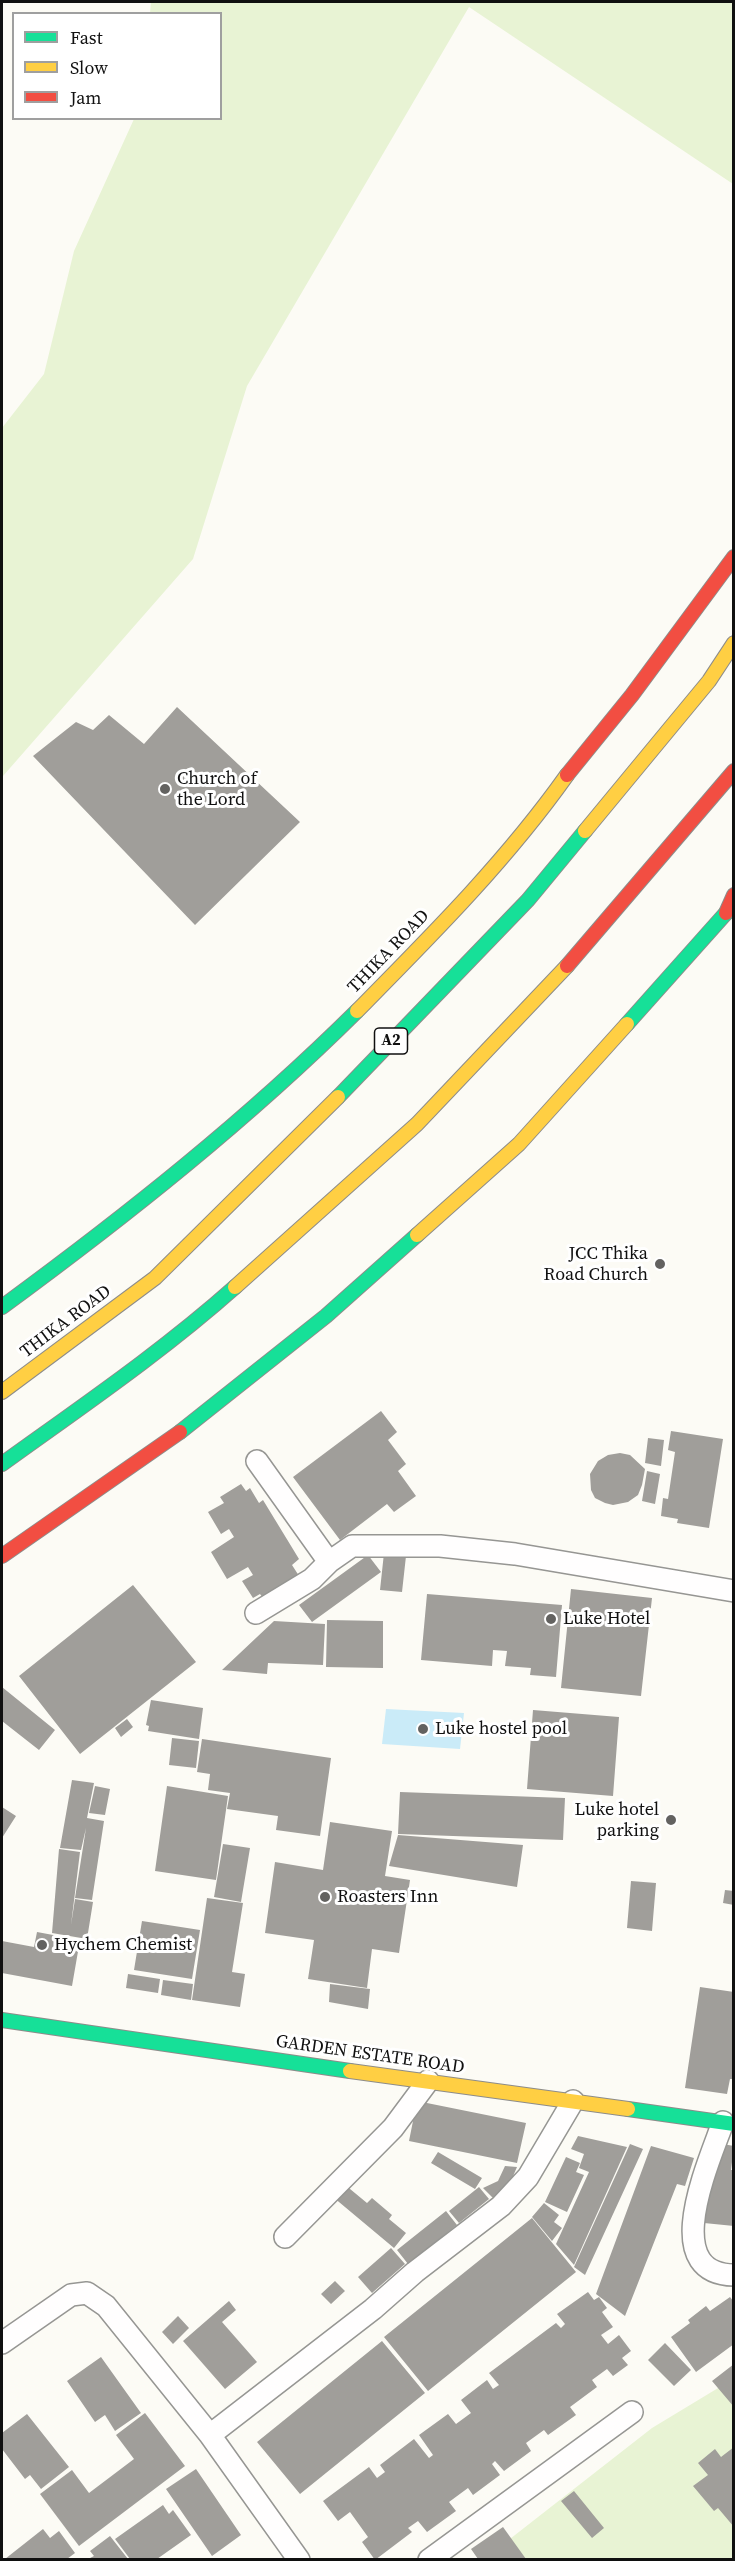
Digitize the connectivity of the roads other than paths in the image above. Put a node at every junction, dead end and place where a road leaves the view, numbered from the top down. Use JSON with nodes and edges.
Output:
{"nodes":[{"id":1,"x":734,"y":557,"type":"edge"},
{"id":2,"x":734,"y":643,"type":"edge"},
{"id":3,"x":734,"y":771,"type":"edge"},
{"id":4,"x":734,"y":895,"type":"edge"},
{"id":5,"x":730,"y":908,"type":"edge"},
{"id":6,"x":2,"y":1307,"type":"edge"},
{"id":7,"x":2,"y":1392,"type":"edge"},
{"id":8,"x":256,"y":1461,"type":"dead end"},
{"id":9,"x":2,"y":1464,"type":"edge"},
{"id":10,"x":2,"y":1556,"type":"edge"},
{"id":11,"x":329,"y":1562,"type":"junction"},
{"id":12,"x":734,"y":1591,"type":"edge"},
{"id":13,"x":256,"y":1613,"type":"dead end"},
{"id":14,"x":2,"y":2020,"type":"edge"},
{"id":15,"x":428,"y":2081,"type":"junction"},
{"id":16,"x":573,"y":2101,"type":"junction"},
{"id":17,"x":728,"y":2123,"type":"edge"},
{"id":18,"x":285,"y":2237,"type":"dead end"},
{"id":19,"x":734,"y":2275,"type":"edge"},
{"id":20,"x":2,"y":2343,"type":"edge"},
{"id":21,"x":632,"y":2412,"type":"dead end"},
{"id":22,"x":210,"y":2435,"type":"junction"},
{"id":23,"x":299,"y":2559,"type":"edge"},
{"id":24,"x":429,"y":2559,"type":"edge"}],
"edges":[{"from":1,"to":6,"type":"main road","name":"THIKA ROAD"},
{"from":2,"to":7,"type":"main road","name":"THIKA ROAD","number":"A2"},
{"from":3,"to":9,"type":"main road"},
{"from":4,"to":5,"type":"main road"},
{"from":5,"to":10,"type":"main road"},
{"from":8,"to":11,"type":"street"},
{"from":11,"to":12,"type":"street"},
{"from":11,"to":13,"type":"street"},
{"from":14,"to":15,"type":"main road","name":"GARDEN ESTATE ROAD"},
{"from":15,"to":16,"type":"main road","name":"GARDEN ESTATE ROAD"},
{"from":15,"to":18,"type":"street"},
{"from":16,"to":17,"type":"main road","name":"GARDEN ESTATE ROAD"},
{"from":16,"to":22,"type":"street"},
{"from":17,"to":19,"type":"street"},
{"from":20,"to":22,"type":"street"},
{"from":21,"to":24,"type":"street"},
{"from":22,"to":23,"type":"street"}]}
